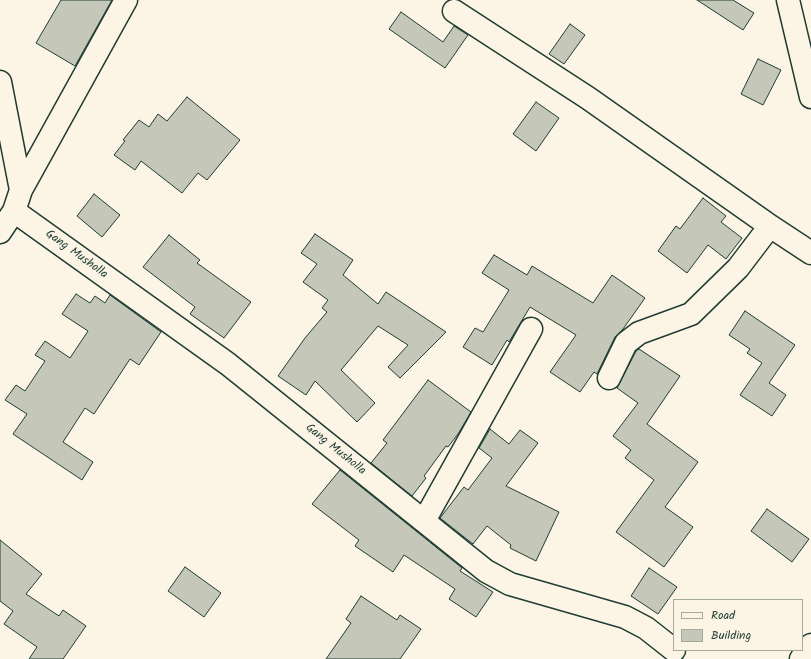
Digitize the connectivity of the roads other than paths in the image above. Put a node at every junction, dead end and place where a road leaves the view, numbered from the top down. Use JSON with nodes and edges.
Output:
{"nodes":[{"id":1,"x":126,"y":0,"type":"edge"},
{"id":2,"x":788,"y":0,"type":"edge"},
{"id":3,"x":454,"y":11,"type":"dead end"},
{"id":4,"x":0,"y":82,"type":"edge"},
{"id":5,"x":811,"y":97,"type":"edge"},
{"id":6,"x":21,"y":190,"type":"junction"},
{"id":7,"x":14,"y":211,"type":"junction"},
{"id":8,"x":770,"y":226,"type":"junction"},
{"id":9,"x":0,"y":232,"type":"edge"},
{"id":10,"x":811,"y":253,"type":"edge"},
{"id":11,"x":531,"y":329,"type":"dead end"},
{"id":12,"x":609,"y":378,"type":"dead end"},
{"id":13,"x":424,"y":521,"type":"junction"},
{"id":14,"x":811,"y":645,"type":"edge"},
{"id":15,"x":673,"y":649,"type":"edge"},
{"id":16,"x":675,"y":651,"type":"edge"},
{"id":17,"x":684,"y":659,"type":"edge"},
{"id":18,"x":801,"y":659,"type":"edge"}],
"edges":[{"from":1,"to":6,"type":"street"},
{"from":2,"to":5,"type":"street"},
{"from":3,"to":8,"type":"street"},
{"from":4,"to":6,"type":"street"},
{"from":6,"to":7,"type":"street"},
{"from":7,"to":9,"type":"street"},
{"from":7,"to":13,"type":"street","name":"Gang Musholla"},
{"from":8,"to":10,"type":"street"},
{"from":8,"to":12,"type":"street"},
{"from":11,"to":13,"type":"street"},
{"from":13,"to":15,"type":"street","name":"Gang Musholla"},
{"from":14,"to":18,"type":"street"},
{"from":16,"to":17,"type":"street","name":"Gang Musholla"}]}
